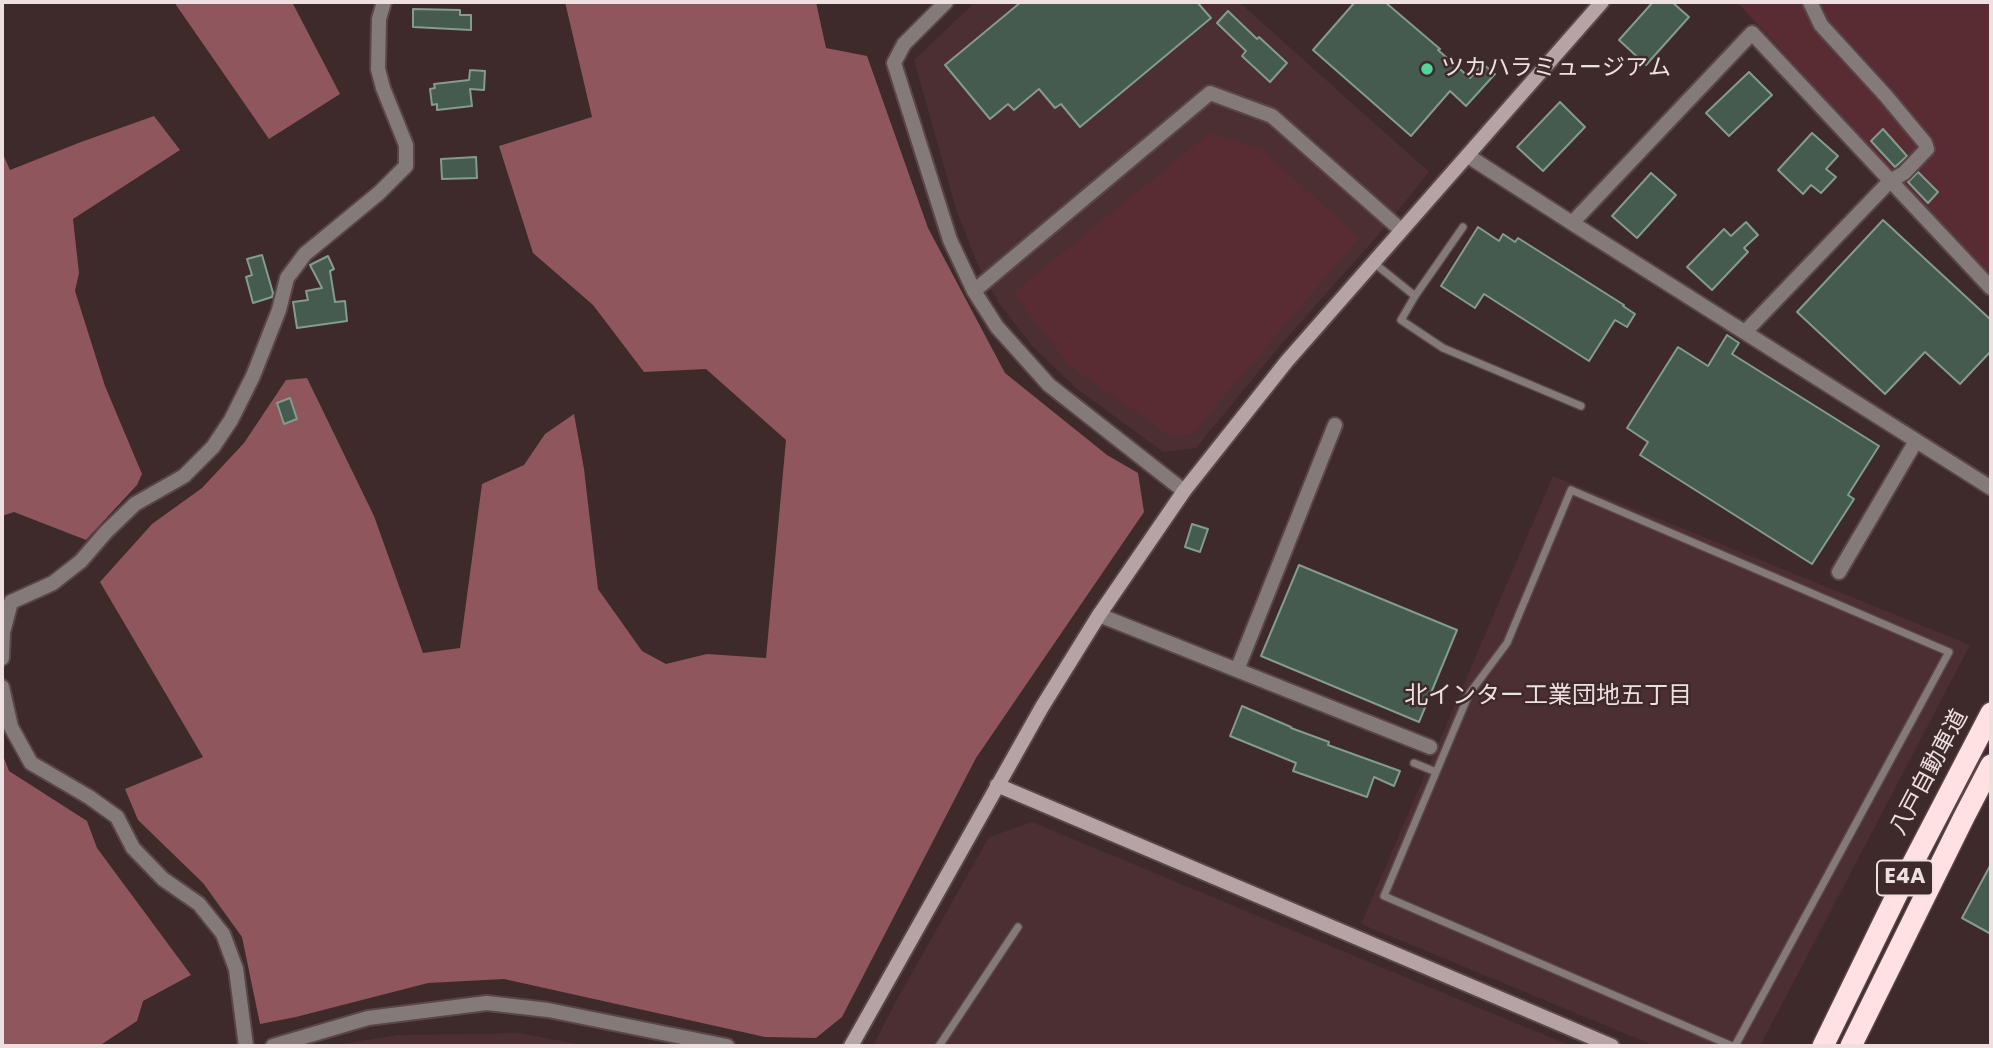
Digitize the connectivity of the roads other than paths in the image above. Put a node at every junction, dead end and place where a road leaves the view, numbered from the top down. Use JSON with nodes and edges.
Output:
{"nodes":[{"id":1,"x":384,"y":2,"type":"edge"},
{"id":2,"x":946,"y":2,"type":"edge"},
{"id":3,"x":1602,"y":2,"type":"edge"},
{"id":4,"x":1810,"y":2,"type":"edge"},
{"id":5,"x":1468,"y":156,"type":"junction"},
{"id":6,"x":1890,"y":181,"type":"junction"},
{"id":7,"x":1572,"y":223,"type":"junction"},
{"id":8,"x":1463,"y":226,"type":"dead end"},
{"id":9,"x":1401,"y":230,"type":"junction"},
{"id":10,"x":1374,"y":263,"type":"junction"},
{"id":11,"x":1991,"y":288,"type":"edge"},
{"id":12,"x":974,"y":291,"type":"junction"},
{"id":13,"x":1415,"y":296,"type":"junction"},
{"id":14,"x":1745,"y":332,"type":"junction"},
{"id":15,"x":1581,"y":406,"type":"dead end"},
{"id":16,"x":1335,"y":425,"type":"dead end"},
{"id":17,"x":1916,"y":441,"type":"junction"},
{"id":18,"x":1991,"y":488,"type":"edge"},
{"id":19,"x":1184,"y":491,"type":"junction"},
{"id":20,"x":1839,"y":572,"type":"dead end"},
{"id":21,"x":1099,"y":615,"type":"junction"},
{"id":22,"x":2,"y":658,"type":"edge"},
{"id":23,"x":1237,"y":670,"type":"junction"},
{"id":24,"x":2,"y":687,"type":"edge"},
{"id":25,"x":1991,"y":713,"type":"edge"},
{"id":26,"x":1430,"y":747,"type":"dead end"},
{"id":27,"x":1414,"y":763,"type":"dead end"},
{"id":28,"x":1991,"y":765,"type":"edge"},
{"id":29,"x":1436,"y":772,"type":"junction"},
{"id":30,"x":998,"y":785,"type":"junction"},
{"id":31,"x":1991,"y":796,"type":"edge"},
{"id":32,"x":1018,"y":927,"type":"dead end"},
{"id":33,"x":1852,"y":1045,"type":"edge"},
{"id":34,"x":246,"y":1046,"type":"edge"},
{"id":35,"x":273,"y":1046,"type":"edge"},
{"id":36,"x":727,"y":1046,"type":"edge"},
{"id":37,"x":851,"y":1046,"type":"edge"},
{"id":38,"x":939,"y":1046,"type":"edge"},
{"id":39,"x":1612,"y":1046,"type":"edge"},
{"id":40,"x":1733,"y":1046,"type":"edge"},
{"id":41,"x":1823,"y":1046,"type":"edge"}],
"edges":[{"from":1,"to":22,"type":"street"},
{"from":2,"to":12,"type":"street"},
{"from":3,"to":5,"type":"street"},
{"from":4,"to":6,"type":"street"},
{"from":5,"to":7,"type":"street"},
{"from":5,"to":9,"type":"street"},
{"from":6,"to":7,"type":"street"},
{"from":6,"to":11,"type":"street"},
{"from":6,"to":14,"type":"street"},
{"from":7,"to":14,"type":"street"},
{"from":8,"to":13,"type":"lane"},
{"from":9,"to":10,"type":"street"},
{"from":9,"to":12,"type":"street"},
{"from":10,"to":13,"type":"lane"},
{"from":10,"to":19,"type":"street"},
{"from":12,"to":19,"type":"street"},
{"from":13,"to":15,"type":"lane"},
{"from":14,"to":17,"type":"street"},
{"from":16,"to":23,"type":"street"},
{"from":17,"to":18,"type":"street"},
{"from":17,"to":20,"type":"street"},
{"from":19,"to":21,"type":"street"},
{"from":21,"to":23,"type":"street"},
{"from":21,"to":30,"type":"street"},
{"from":23,"to":26,"type":"street"},
{"from":24,"to":34,"type":"street"},
{"from":25,"to":41,"type":"highway","name":"八戸自動車道","number":"E4A"},
{"from":27,"to":29,"type":"lane"},
{"from":28,"to":33,"type":"highway","number":"E4A"},
{"from":29,"to":40,"type":"lane"},
{"from":29,"to":40,"type":"lane"},
{"from":30,"to":37,"type":"street"},
{"from":30,"to":39,"type":"street"},
{"from":31,"to":33,"type":"highway"},
{"from":32,"to":38,"type":"lane"},
{"from":35,"to":36,"type":"street"}]}
